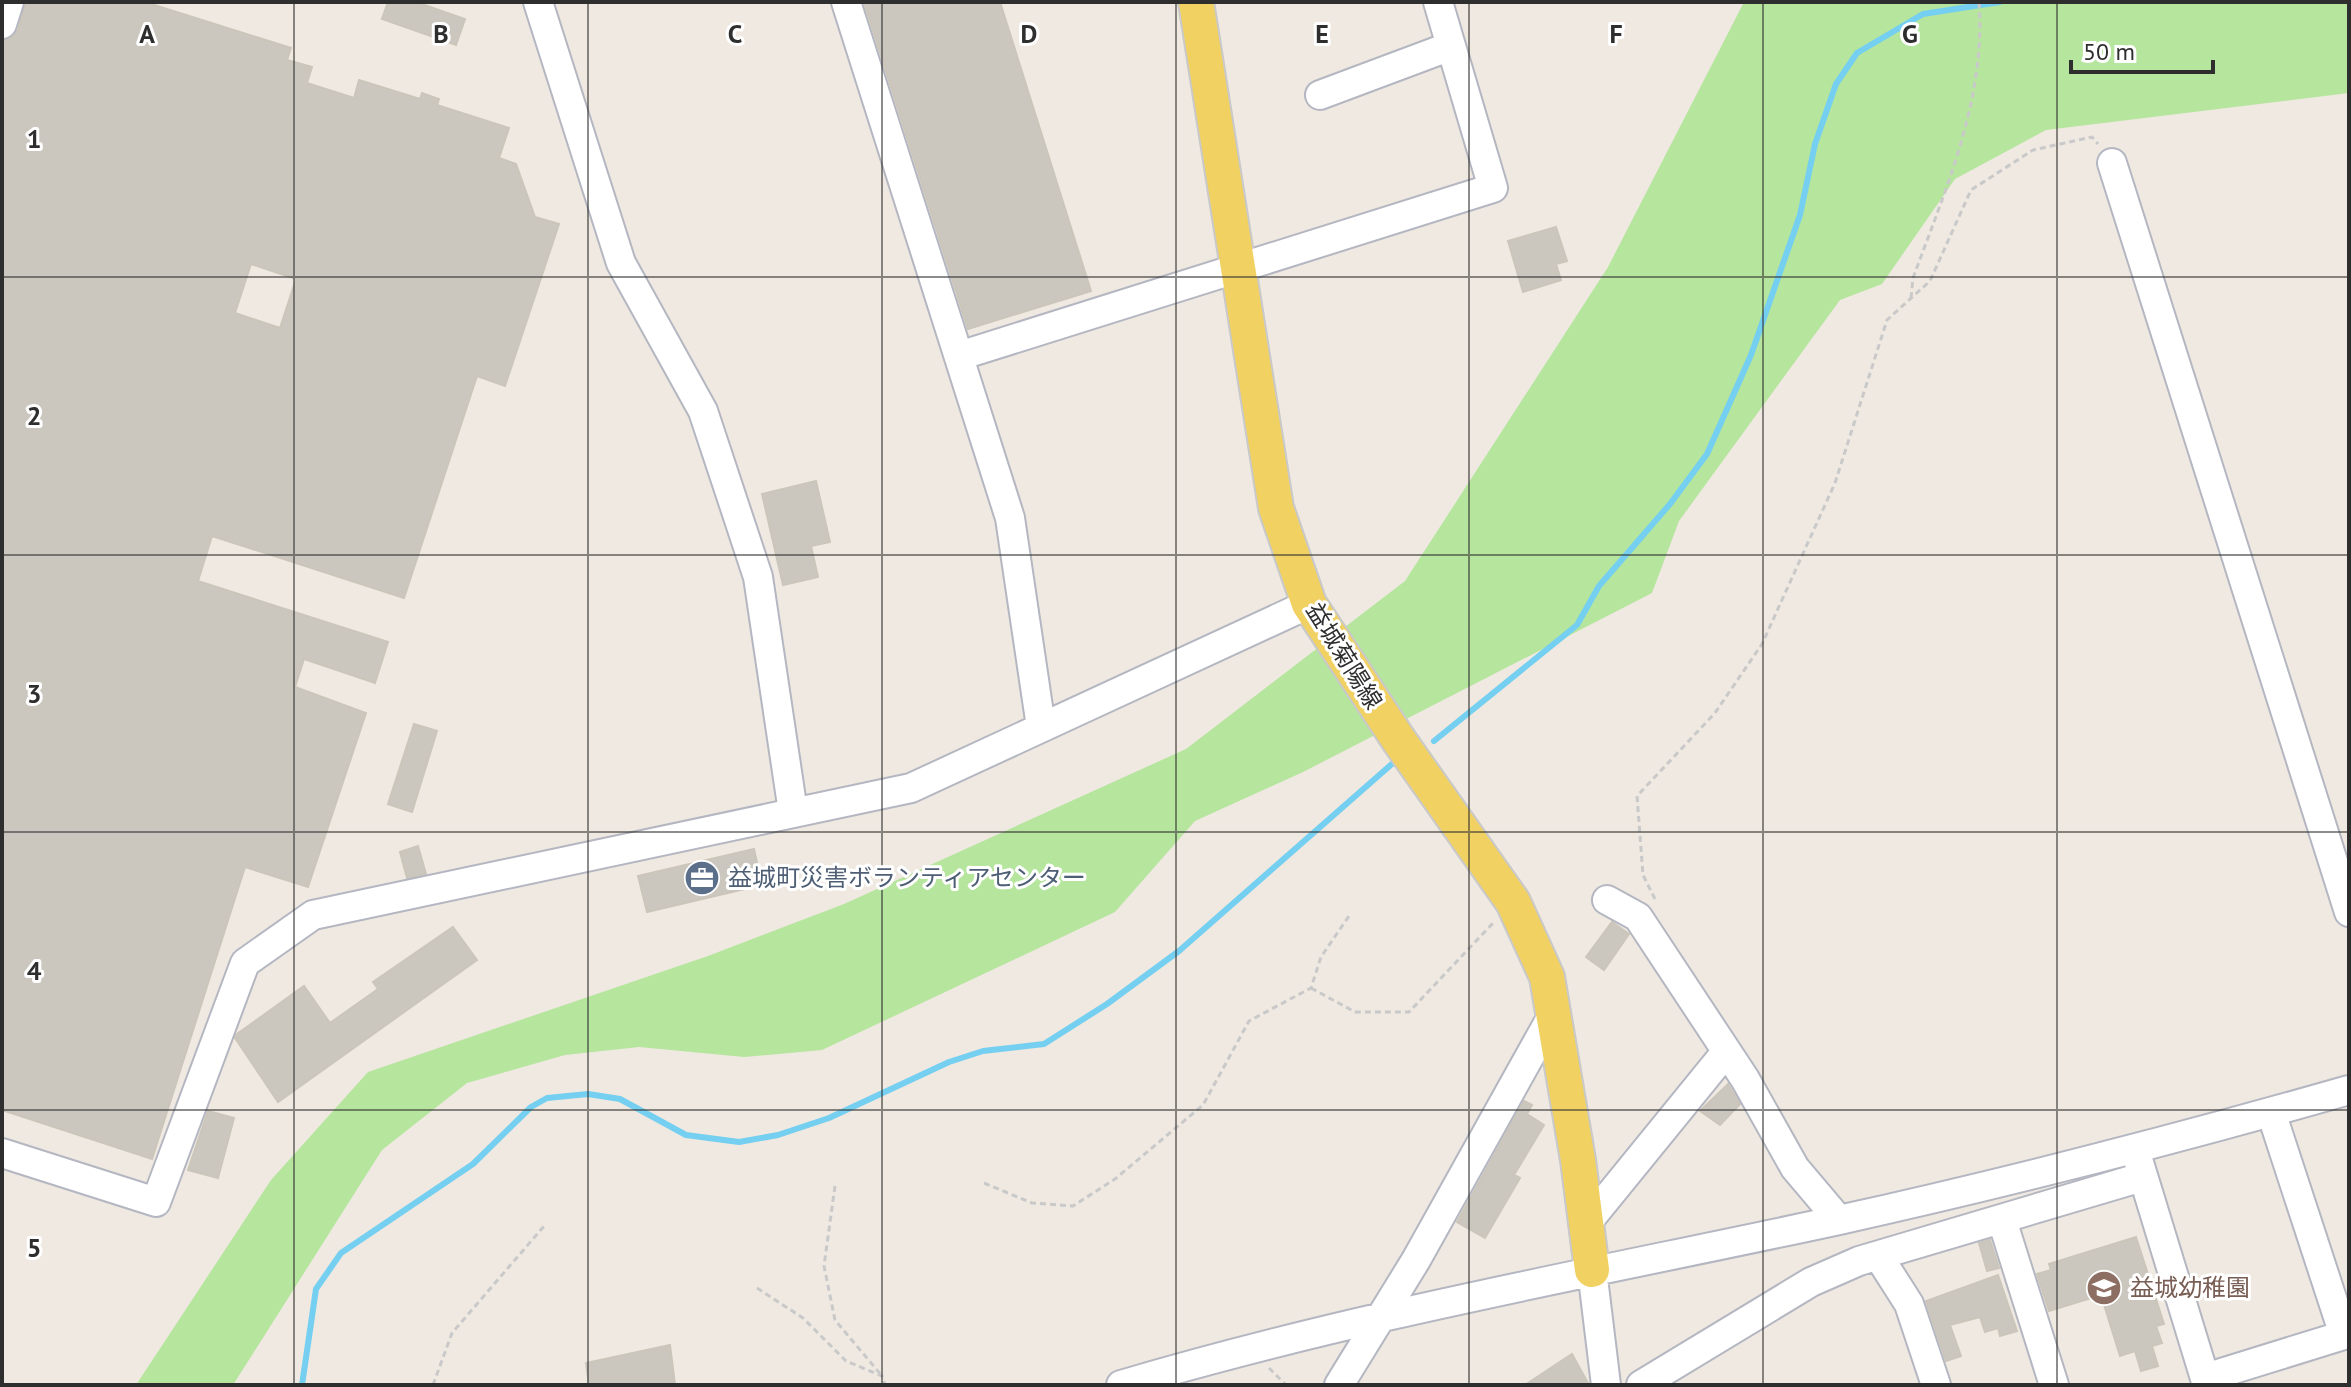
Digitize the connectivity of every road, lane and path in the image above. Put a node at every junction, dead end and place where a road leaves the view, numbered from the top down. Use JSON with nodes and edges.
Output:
{"nodes":[{"id":1,"x":9,"y":2,"type":"edge"},
{"id":2,"x":538,"y":2,"type":"edge"},
{"id":3,"x":846,"y":2,"type":"edge"},
{"id":4,"x":1196,"y":2,"type":"edge"},
{"id":5,"x":1438,"y":2,"type":"edge"},
{"id":6,"x":1979,"y":2,"type":"edge"},
{"id":7,"x":2,"y":24,"type":"edge"},
{"id":8,"x":1451,"y":46,"type":"junction"},
{"id":9,"x":1320,"y":95,"type":"dead end"},
{"id":10,"x":2112,"y":163,"type":"joint"},
{"id":11,"x":1238,"y":268,"type":"junction"},
{"id":12,"x":1911,"y":298,"type":"junction"},
{"id":13,"x":959,"y":356,"type":"junction"},
{"id":14,"x":1309,"y":604,"type":"junction"},
{"id":15,"x":1041,"y":727,"type":"junction"},
{"id":16,"x":793,"y":812,"type":"junction"},
{"id":17,"x":1607,"y":900,"type":"dead end"},
{"id":18,"x":1513,"y":902,"type":"junction"},
{"id":19,"x":1658,"y":906,"type":"dead end"},
{"id":20,"x":2349,"y":912,"type":"edge"},
{"id":21,"x":1349,"y":916,"type":"dead end"},
{"id":22,"x":1311,"y":988,"type":"junction"},
{"id":23,"x":1555,"y":1011,"type":"junction"},
{"id":24,"x":1726,"y":1052,"type":"junction"},
{"id":25,"x":2349,"y":1090,"type":"edge"},
{"id":26,"x":2271,"y":1112,"type":"junction"},
{"id":27,"x":2136,"y":1151,"type":"junction"},
{"id":28,"x":2,"y":1153,"type":"edge"},
{"id":29,"x":2132,"y":1180,"type":"dead end"},
{"id":30,"x":984,"y":1183,"type":"dead end"},
{"id":31,"x":835,"y":1186,"type":"dead end"},
{"id":32,"x":1938,"y":1197,"type":"junction"},
{"id":33,"x":1839,"y":1220,"type":"junction"},
{"id":34,"x":2002,"y":1220,"type":"junction"},
{"id":35,"x":1586,"y":1224,"type":"junction"},
{"id":36,"x":545,"y":1225,"type":"dead end"},
{"id":37,"x":1947,"y":1235,"type":"junction"},
{"id":38,"x":1879,"y":1257,"type":"junction"},
{"id":39,"x":1592,"y":1270,"type":"junction"},
{"id":40,"x":757,"y":1288,"type":"dead end"},
{"id":41,"x":1382,"y":1315,"type":"junction"},
{"id":42,"x":882,"y":1376,"type":"junction"},
{"id":43,"x":2206,"y":1381,"type":"edge"},
{"id":44,"x":433,"y":1385,"type":"edge"},
{"id":45,"x":885,"y":1385,"type":"edge"},
{"id":46,"x":1121,"y":1385,"type":"edge"},
{"id":47,"x":1339,"y":1385,"type":"edge"},
{"id":48,"x":1606,"y":1385,"type":"edge"},
{"id":49,"x":1641,"y":1385,"type":"edge"},
{"id":50,"x":1936,"y":1385,"type":"edge"},
{"id":51,"x":2054,"y":1385,"type":"edge"}],
"edges":[{"from":1,"to":7,"type":"street"},
{"from":2,"to":16,"type":"street"},
{"from":3,"to":13,"type":"street"},
{"from":4,"to":11,"type":"main road","name":"益城菊陽線"},
{"from":5,"to":8,"type":"street"},
{"from":6,"to":12,"type":"path"},
{"from":8,"to":9,"type":"street"},
{"from":8,"to":11,"type":"street"},
{"from":10,"to":12,"type":"path"},
{"from":10,"to":20,"type":"street"},
{"from":11,"to":13,"type":"street"},
{"from":11,"to":14,"type":"main road","name":"益城菊陽線"},
{"from":12,"to":19,"type":"path"},
{"from":13,"to":15,"type":"street"},
{"from":14,"to":15,"type":"street"},
{"from":14,"to":18,"type":"main road","name":"益城菊陽線"},
{"from":15,"to":16,"type":"street"},
{"from":16,"to":28,"type":"street"},
{"from":17,"to":24,"type":"street"},
{"from":18,"to":22,"type":"path"},
{"from":18,"to":23,"type":"main road","name":"益城菊陽線"},
{"from":21,"to":22,"type":"path"},
{"from":22,"to":30,"type":"path"},
{"from":23,"to":35,"type":"main road","name":"益城菊陽線"},
{"from":23,"to":41,"type":"street"},
{"from":24,"to":33,"type":"street"},
{"from":24,"to":35,"type":"street"},
{"from":25,"to":26,"type":"street"},
{"from":26,"to":27,"type":"street"},
{"from":26,"to":43,"type":"street"},
{"from":27,"to":32,"type":"street"},
{"from":27,"to":43,"type":"street"},
{"from":29,"to":34,"type":"street"},
{"from":31,"to":42,"type":"path"},
{"from":32,"to":33,"type":"street"},
{"from":32,"to":37,"type":"street"},
{"from":33,"to":39,"type":"street"},
{"from":34,"to":37,"type":"street"},
{"from":34,"to":51,"type":"street"},
{"from":35,"to":39,"type":"main road","name":"益城菊陽線"},
{"from":36,"to":44,"type":"path"},
{"from":37,"to":38,"type":"street"},
{"from":38,"to":49,"type":"street"},
{"from":38,"to":50,"type":"street"},
{"from":39,"to":41,"type":"street"},
{"from":39,"to":48,"type":"street"},
{"from":40,"to":42,"type":"path"},
{"from":41,"to":46,"type":"street"},
{"from":41,"to":47,"type":"street"},
{"from":42,"to":45,"type":"path"}]}
